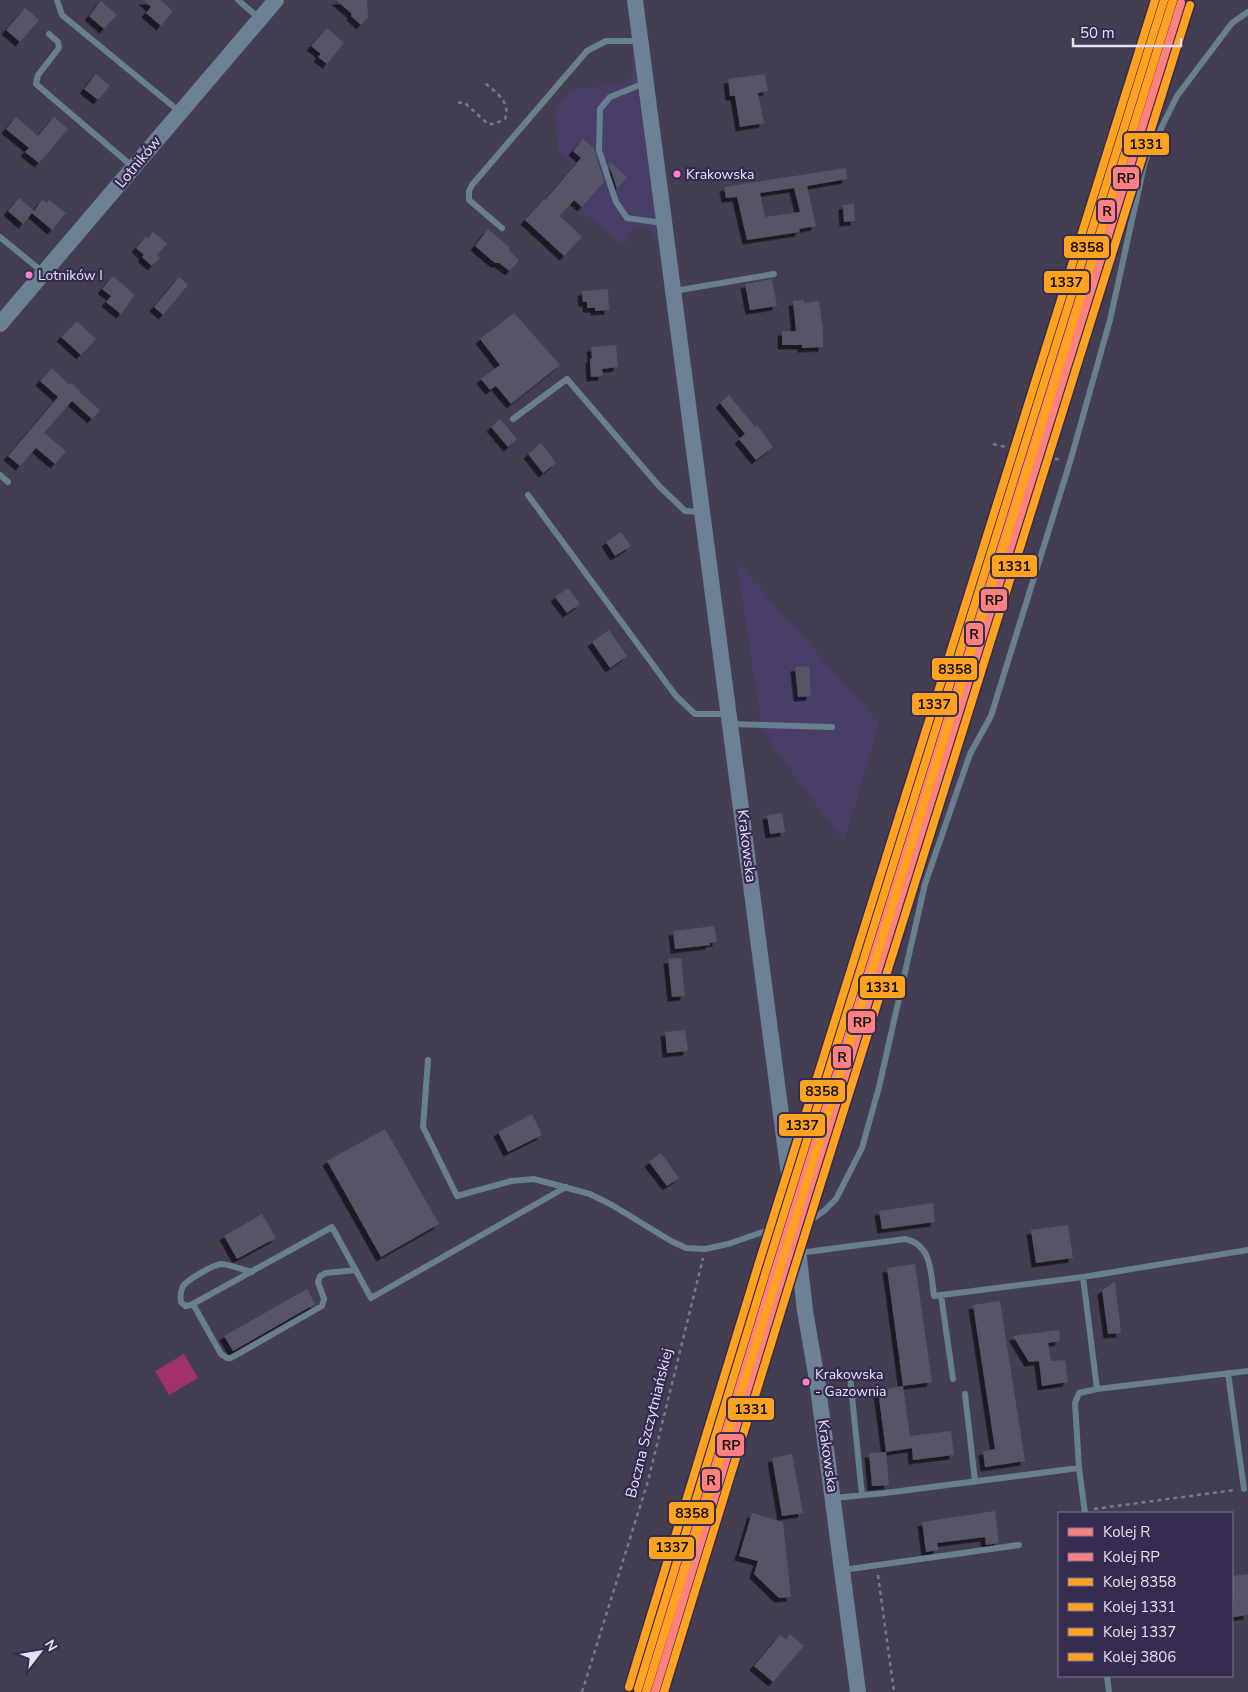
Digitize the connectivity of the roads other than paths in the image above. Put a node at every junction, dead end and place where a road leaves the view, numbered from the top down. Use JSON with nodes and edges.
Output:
{"nodes":[{"id":1,"x":57,"y":0,"type":"edge"},
{"id":2,"x":238,"y":0,"type":"edge"},
{"id":3,"x":276,"y":0,"type":"edge"},
{"id":4,"x":635,"y":0,"type":"edge"},
{"id":5,"x":1248,"y":12,"type":"edge"},
{"id":6,"x":260,"y":19,"type":"junction"},
{"id":7,"x":49,"y":34,"type":"dead end"},
{"id":8,"x":641,"y":41,"type":"junction"},
{"id":9,"x":646,"y":82,"type":"junction"},
{"id":10,"x":180,"y":112,"type":"junction"},
{"id":11,"x":133,"y":167,"type":"junction"},
{"id":12,"x":665,"y":223,"type":"junction"},
{"id":13,"x":502,"y":228,"type":"dead end"},
{"id":14,"x":0,"y":237,"type":"edge"},
{"id":15,"x":44,"y":273,"type":"junction"},
{"id":16,"x":774,"y":274,"type":"dead end"},
{"id":17,"x":674,"y":291,"type":"junction"},
{"id":18,"x":0,"y":324,"type":"edge"},
{"id":19,"x":513,"y":419,"type":"dead end"},
{"id":20,"x":0,"y":476,"type":"edge"},
{"id":21,"x":8,"y":482,"type":"dead end"},
{"id":22,"x":528,"y":495,"type":"dead end"},
{"id":23,"x":702,"y":512,"type":"junction"},
{"id":24,"x":730,"y":719,"type":"junction"},
{"id":25,"x":832,"y":727,"type":"dead end"},
{"id":26,"x":428,"y":1060,"type":"dead end"},
{"id":27,"x":566,"y":1187,"type":"junction"},
{"id":28,"x":795,"y":1221,"type":"junction"},
{"id":29,"x":1248,"y":1250,"type":"edge"},
{"id":30,"x":799,"y":1253,"type":"junction"},
{"id":31,"x":356,"y":1270,"type":"junction"},
{"id":32,"x":252,"y":1272,"type":"junction"},
{"id":33,"x":1083,"y":1277,"type":"junction"},
{"id":34,"x":941,"y":1295,"type":"junction"},
{"id":35,"x":193,"y":1304,"type":"junction"},
{"id":36,"x":1248,"y":1371,"type":"edge"},
{"id":37,"x":1228,"y":1373,"type":"junction"},
{"id":38,"x":850,"y":1376,"type":"dead end"},
{"id":39,"x":953,"y":1378,"type":"dead end"},
{"id":40,"x":1097,"y":1389,"type":"junction"},
{"id":41,"x":965,"y":1394,"type":"dead end"},
{"id":42,"x":1079,"y":1468,"type":"junction"},
{"id":43,"x":975,"y":1481,"type":"junction"},
{"id":44,"x":1244,"y":1489,"type":"road end"},
{"id":45,"x":862,"y":1495,"type":"junction"},
{"id":46,"x":834,"y":1498,"type":"junction"},
{"id":47,"x":1085,"y":1512,"type":"edge"},
{"id":48,"x":1019,"y":1545,"type":"dead end"},
{"id":49,"x":843,"y":1570,"type":"junction"},
{"id":50,"x":1107,"y":1677,"type":"edge"},
{"id":51,"x":858,"y":1692,"type":"edge"},
{"id":52,"x":1109,"y":1692,"type":"edge"}],
"edges":[{"from":1,"to":10,"type":"lane"},
{"from":2,"to":6,"type":"lane"},
{"from":3,"to":6,"type":"main road","name":"Lotników"},
{"from":4,"to":8,"type":"main road","name":"Krakowska"},
{"from":5,"to":28,"type":"lane"},
{"from":6,"to":10,"type":"main road","name":"Lotników"},
{"from":7,"to":11,"type":"lane"},
{"from":8,"to":9,"type":"main road","name":"Krakowska"},
{"from":8,"to":13,"type":"lane"},
{"from":9,"to":12,"type":"main road","name":"Krakowska"},
{"from":9,"to":12,"type":"lane"},
{"from":10,"to":11,"type":"main road","name":"Lotników"},
{"from":11,"to":15,"type":"main road","name":"Lotników"},
{"from":12,"to":17,"type":"main road","name":"Krakowska"},
{"from":14,"to":15,"type":"lane"},
{"from":15,"to":18,"type":"main road","name":"Lotników"},
{"from":16,"to":17,"type":"lane"},
{"from":17,"to":23,"type":"main road","name":"Krakowska"},
{"from":19,"to":23,"type":"lane"},
{"from":20,"to":21,"type":"lane"},
{"from":22,"to":24,"type":"lane"},
{"from":23,"to":24,"type":"main road","name":"Krakowska"},
{"from":24,"to":25,"type":"lane"},
{"from":24,"to":28,"type":"main road","name":"Krakowska"},
{"from":26,"to":27,"type":"lane"},
{"from":27,"to":28,"type":"lane"},
{"from":27,"to":31,"type":"lane"},
{"from":28,"to":30,"type":"main road","name":"Krakowska"},
{"from":29,"to":33,"type":"lane"},
{"from":30,"to":34,"type":"lane"},
{"from":30,"to":46,"type":"main road","name":"Krakowska"},
{"from":31,"to":32,"type":"lane"},
{"from":31,"to":35,"type":"lane"},
{"from":32,"to":35,"type":"lane"},
{"from":32,"to":35,"type":"lane"},
{"from":33,"to":34,"type":"lane"},
{"from":33,"to":40,"type":"lane"},
{"from":34,"to":39,"type":"lane"},
{"from":36,"to":37,"type":"lane"},
{"from":37,"to":40,"type":"lane"},
{"from":37,"to":44,"type":"lane"},
{"from":38,"to":45,"type":"lane"},
{"from":40,"to":42,"type":"lane"},
{"from":41,"to":43,"type":"lane"},
{"from":42,"to":43,"type":"lane"},
{"from":42,"to":47,"type":"lane"},
{"from":43,"to":45,"type":"lane"},
{"from":45,"to":46,"type":"lane"},
{"from":46,"to":49,"type":"main road","name":"Krakowska"},
{"from":48,"to":49,"type":"lane"},
{"from":49,"to":51,"type":"main road","name":"Krakowska"},
{"from":50,"to":52,"type":"lane"}]}
